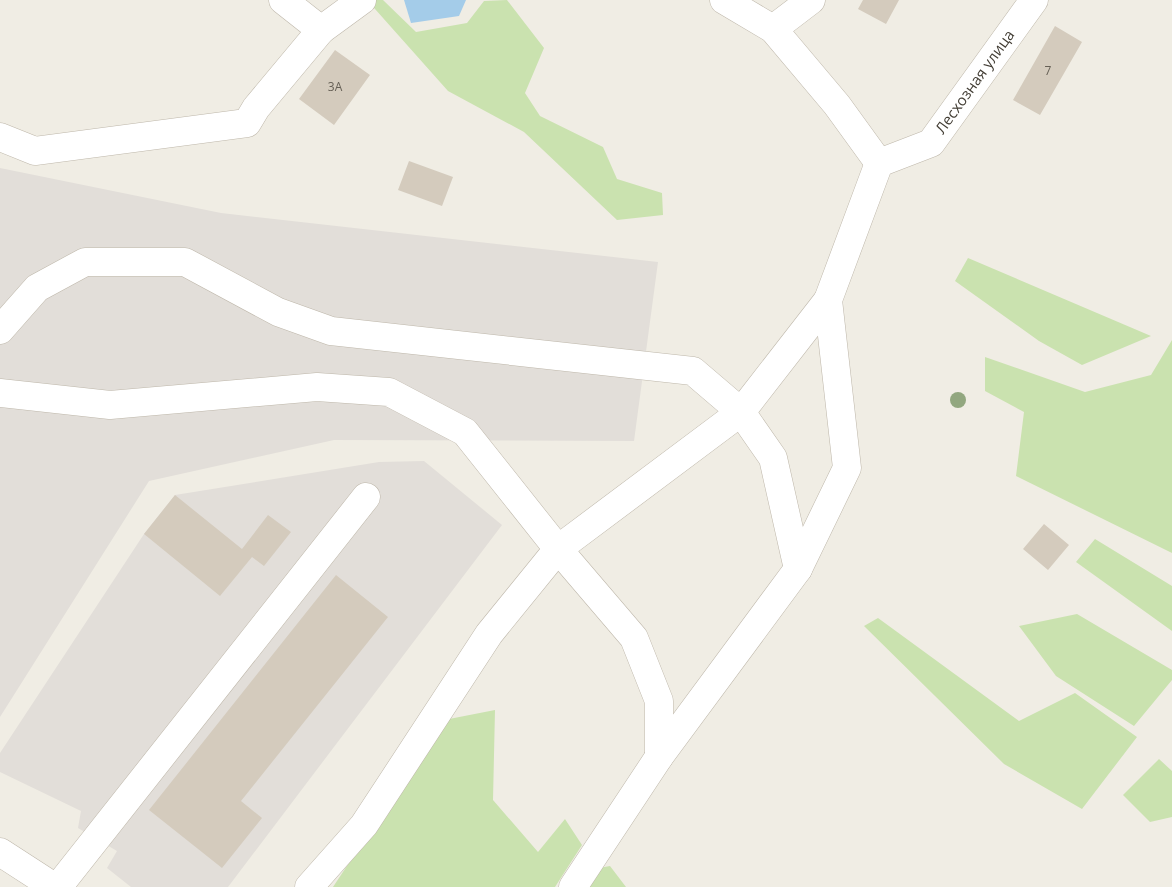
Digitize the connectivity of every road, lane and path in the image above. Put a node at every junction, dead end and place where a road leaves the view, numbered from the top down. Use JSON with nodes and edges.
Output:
{"nodes":[{"id":1,"x":283,"y":0,"type":"edge"},
{"id":2,"x":362,"y":0,"type":"edge"},
{"id":3,"x":724,"y":0,"type":"edge"},
{"id":4,"x":811,"y":0,"type":"edge"},
{"id":5,"x":1034,"y":0,"type":"edge"},
{"id":6,"x":773,"y":29,"type":"junction"},
{"id":7,"x":321,"y":30,"type":"junction"},
{"id":8,"x":0,"y":137,"type":"edge"},
{"id":9,"x":879,"y":163,"type":"junction"},
{"id":10,"x":828,"y":300,"type":"junction"},
{"id":11,"x":0,"y":330,"type":"edge"},
{"id":12,"x":0,"y":393,"type":"edge"},
{"id":13,"x":741,"y":412,"type":"junction"},
{"id":14,"x":366,"y":497,"type":"dead end"},
{"id":15,"x":558,"y":549,"type":"junction"},
{"id":16,"x":798,"y":569,"type":"junction"},
{"id":17,"x":659,"y":757,"type":"junction"},
{"id":18,"x":0,"y":852,"type":"edge"},
{"id":19,"x":56,"y":887,"type":"edge"},
{"id":20,"x":309,"y":887,"type":"edge"},
{"id":21,"x":573,"y":887,"type":"edge"}],
"edges":[{"from":1,"to":7,"type":"street"},
{"from":2,"to":7,"type":"street"},
{"from":3,"to":6,"type":"street"},
{"from":4,"to":6,"type":"street"},
{"from":5,"to":9,"type":"street","name":"Лесхозная улица"},
{"from":6,"to":9,"type":"street"},
{"from":7,"to":8,"type":"street"},
{"from":9,"to":10,"type":"street"},
{"from":10,"to":13,"type":"street"},
{"from":10,"to":16,"type":"street"},
{"from":11,"to":13,"type":"street"},
{"from":12,"to":15,"type":"street"},
{"from":13,"to":15,"type":"street"},
{"from":13,"to":16,"type":"street"},
{"from":14,"to":19,"type":"street"},
{"from":15,"to":17,"type":"street"},
{"from":15,"to":20,"type":"street"},
{"from":16,"to":17,"type":"street"},
{"from":17,"to":21,"type":"street"},
{"from":18,"to":19,"type":"street"}]}
